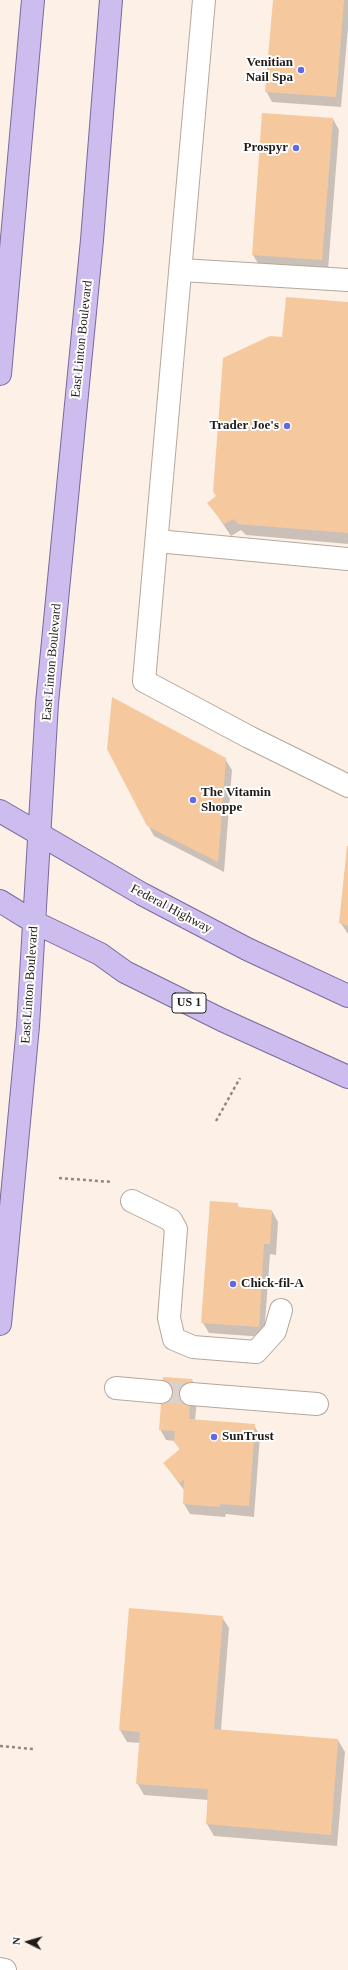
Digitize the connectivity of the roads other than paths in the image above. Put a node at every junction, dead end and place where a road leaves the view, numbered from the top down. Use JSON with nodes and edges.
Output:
{"nodes":[{"id":1,"x":33,"y":0,"type":"edge"},
{"id":2,"x":111,"y":0,"type":"edge"},
{"id":3,"x":204,"y":0,"type":"edge"},
{"id":4,"x":181,"y":270,"type":"junction"},
{"id":5,"x":348,"y":280,"type":"edge"},
{"id":6,"x":0,"y":374,"type":"edge"},
{"id":7,"x":157,"y":541,"type":"junction"},
{"id":8,"x":348,"y":559,"type":"edge"},
{"id":9,"x":348,"y":786,"type":"edge"},
{"id":10,"x":0,"y":810,"type":"edge"},
{"id":11,"x":39,"y":834,"type":"junction"},
{"id":12,"x":0,"y":901,"type":"edge"},
{"id":13,"x":34,"y":922,"type":"junction"},
{"id":14,"x":348,"y":996,"type":"edge"},
{"id":15,"x":348,"y":1076,"type":"edge"},
{"id":16,"x":132,"y":1201,"type":"dead end"},
{"id":17,"x":281,"y":1310,"type":"dead end"},
{"id":18,"x":0,"y":1324,"type":"edge"},
{"id":19,"x":116,"y":1388,"type":"dead end"},
{"id":20,"x":161,"y":1392,"type":"tunnel mouth"},
{"id":21,"x":191,"y":1394,"type":"tunnel mouth"},
{"id":22,"x":316,"y":1404,"type":"dead end"},
{"id":23,"x":0,"y":1969,"type":"edge"},
{"id":24,"x":5,"y":1970,"type":"edge"}],
"edges":[{"from":1,"to":6,"type":"main road"},
{"from":2,"to":11,"type":"main road","name":"East Linton Boulevard"},
{"from":3,"to":4,"type":"street"},
{"from":4,"to":5,"type":"street"},
{"from":4,"to":7,"type":"street"},
{"from":7,"to":8,"type":"street"},
{"from":7,"to":9,"type":"street"},
{"from":10,"to":11,"type":"main road","name":"Federal Highway"},
{"from":11,"to":13,"type":"main road","name":"East Linton Boulevard"},
{"from":11,"to":14,"type":"main road","name":"Federal Highway"},
{"from":12,"to":13,"type":"main road","number":"US 1"},
{"from":13,"to":15,"type":"main road","number":"US 1"},
{"from":13,"to":18,"type":"main road","name":"East Linton Boulevard"},
{"from":16,"to":17,"type":"street"},
{"from":19,"to":20,"type":"street"},
{"from":21,"to":22,"type":"street"},
{"from":23,"to":24,"type":"street"}]}
